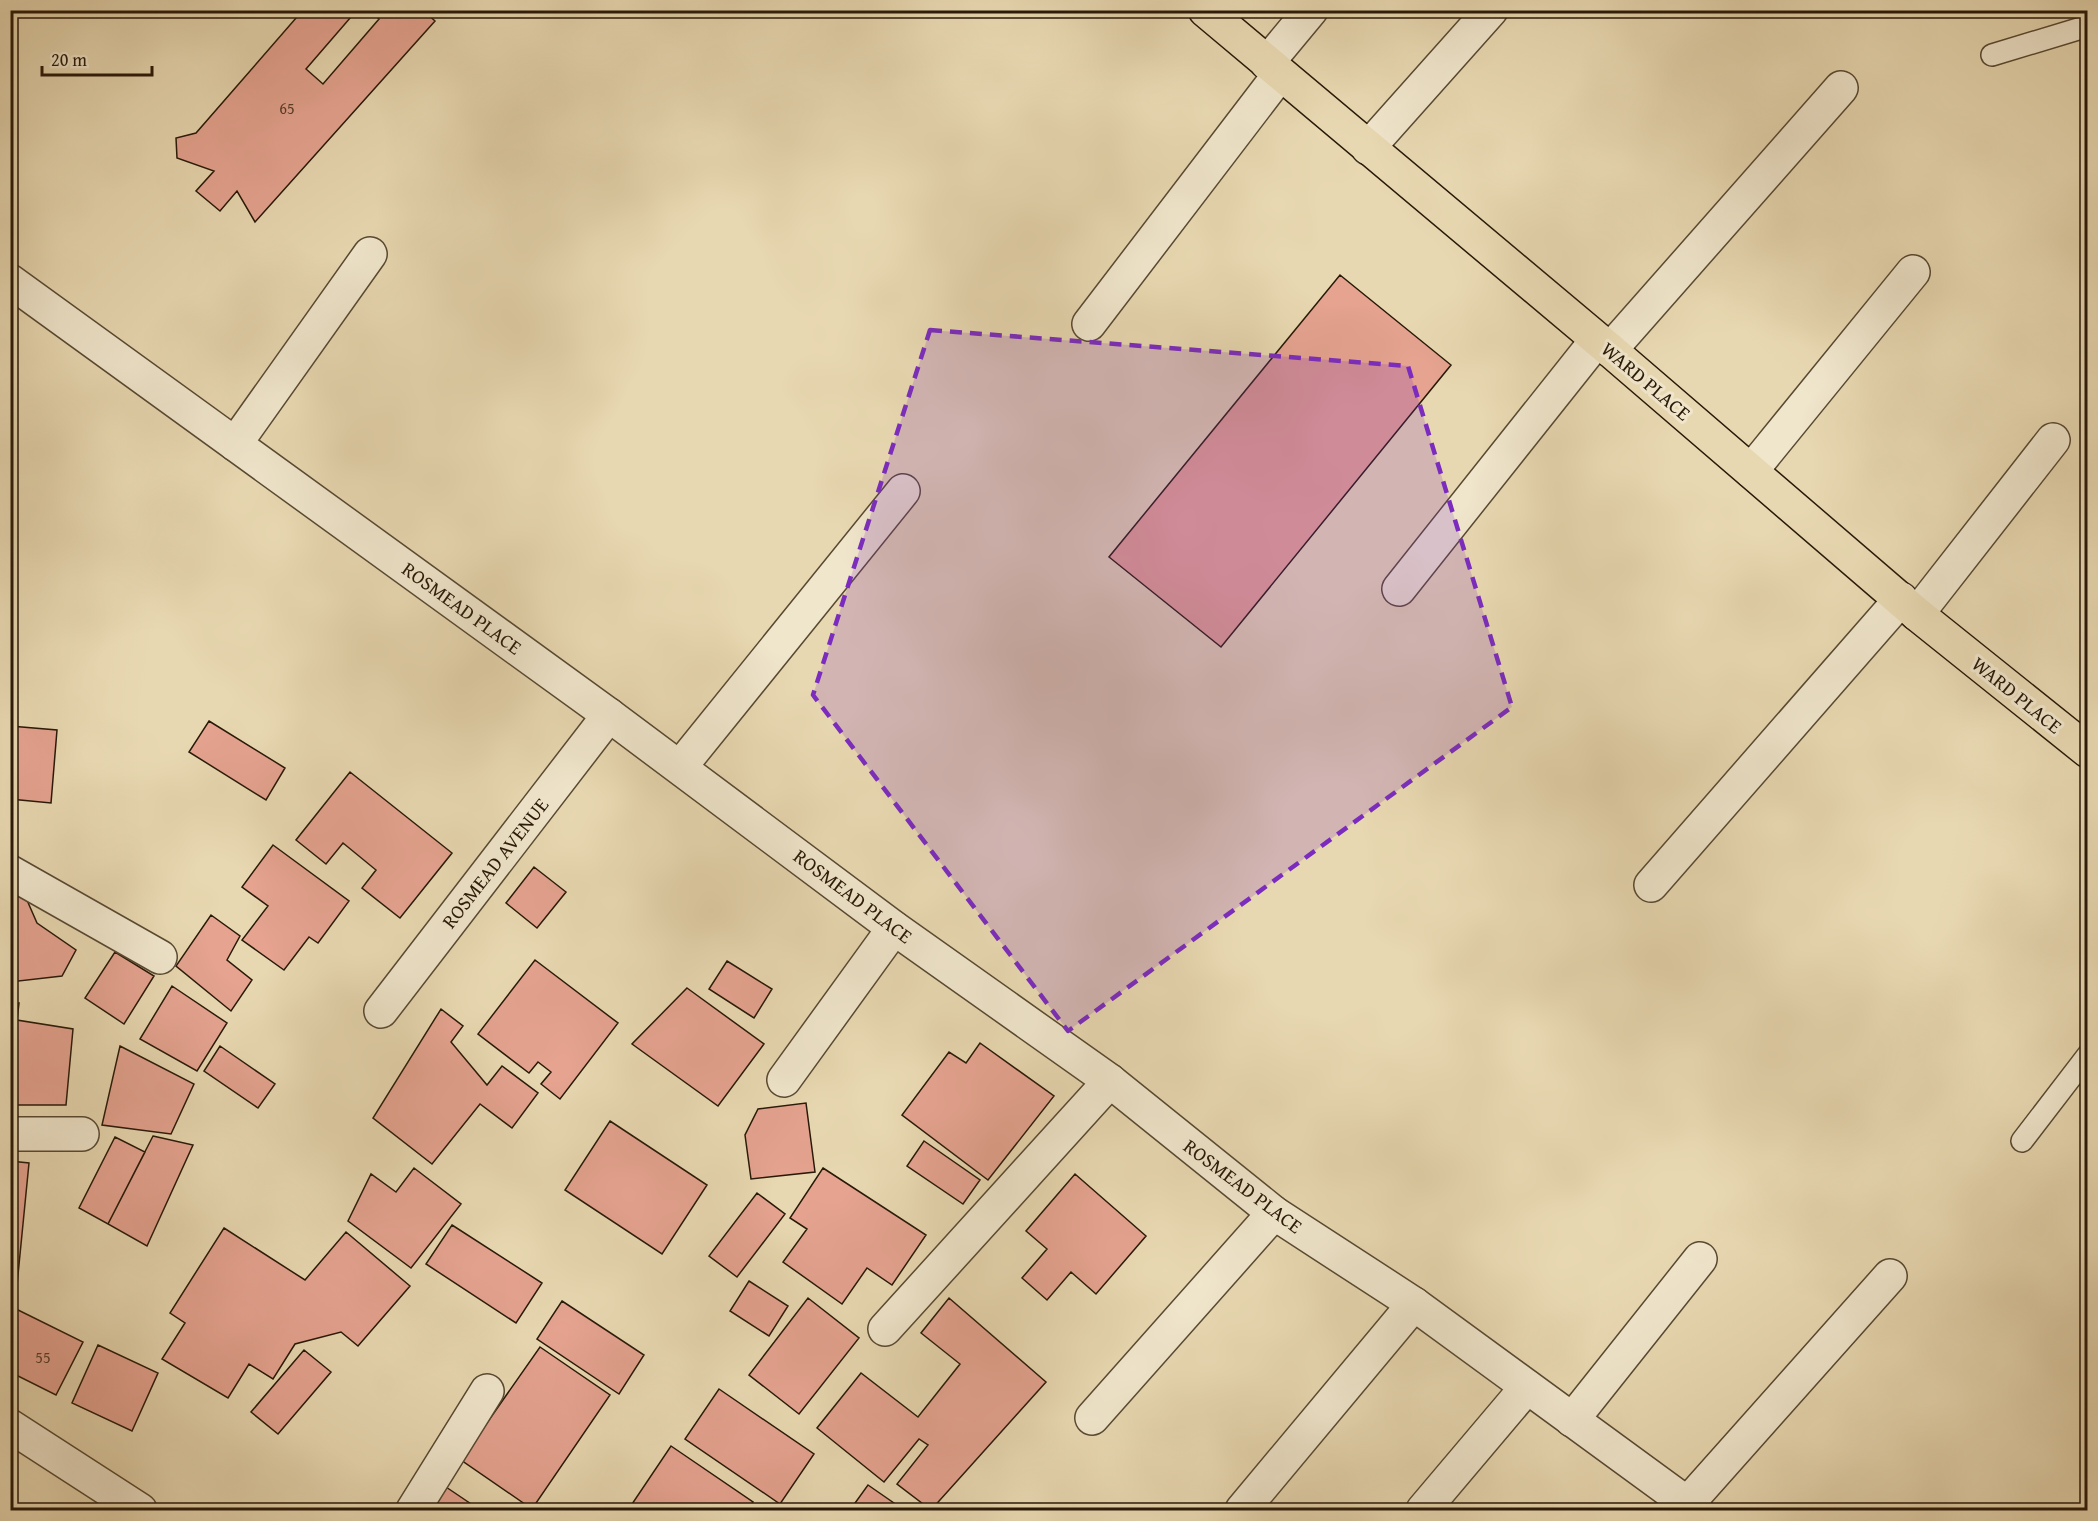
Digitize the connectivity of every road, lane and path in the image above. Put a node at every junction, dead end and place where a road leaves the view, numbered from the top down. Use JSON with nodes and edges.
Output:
{"nodes":[{"id":1,"x":1205,"y":10,"type":"edge"},
{"id":2,"x":1311,"y":10,"type":"edge"},
{"id":3,"x":1491,"y":10,"type":"edge"},
{"id":4,"x":2088,"y":26,"type":"edge"},
{"id":5,"x":1992,"y":55,"type":"dead end"},
{"id":6,"x":1274,"y":68,"type":"junction"},
{"id":7,"x":1841,"y":88,"type":"dead end"},
{"id":8,"x":1368,"y":148,"type":"junction"},
{"id":9,"x":370,"y":254,"type":"dead end"},
{"id":10,"x":1913,"y":272,"type":"dead end"},
{"id":11,"x":10,"y":281,"type":"edge"},
{"id":12,"x":1089,"y":324,"type":"dead end"},
{"id":13,"x":1603,"y":345,"type":"junction"},
{"id":14,"x":2053,"y":440,"type":"dead end"},
{"id":15,"x":235,"y":444,"type":"junction"},
{"id":16,"x":1750,"y":471,"type":"junction"},
{"id":17,"x":903,"y":491,"type":"dead end"},
{"id":18,"x":1399,"y":589,"type":"dead end"},
{"id":19,"x":1909,"y":606,"type":"junction"},
{"id":20,"x":609,"y":715,"type":"junction"},
{"id":21,"x":2088,"y":751,"type":"edge"},
{"id":22,"x":680,"y":767,"type":"junction"},
{"id":23,"x":10,"y":872,"type":"edge"},
{"id":24,"x":1651,"y":885,"type":"dead end"},
{"id":25,"x":894,"y":928,"type":"junction"},
{"id":26,"x":160,"y":957,"type":"dead end"},
{"id":27,"x":381,"y":1011,"type":"dead end"},
{"id":28,"x":2088,"y":1055,"type":"edge"},
{"id":29,"x":784,"y":1080,"type":"dead end"},
{"id":30,"x":1110,"y":1081,"type":"junction"},
{"id":31,"x":10,"y":1134,"type":"edge"},
{"id":32,"x":82,"y":1134,"type":"dead end"},
{"id":33,"x":2022,"y":1141,"type":"dead end"},
{"id":34,"x":1274,"y":1213,"type":"junction"},
{"id":35,"x":1700,"y":1259,"type":"dead end"},
{"id":36,"x":1890,"y":1276,"type":"dead end"},
{"id":37,"x":1414,"y":1305,"type":"junction"},
{"id":38,"x":885,"y":1329,"type":"dead end"},
{"id":39,"x":1527,"y":1387,"type":"junction"},
{"id":40,"x":487,"y":1391,"type":"dead end"},
{"id":41,"x":1092,"y":1418,"type":"dead end"},
{"id":42,"x":1572,"y":1420,"type":"junction"},
{"id":43,"x":10,"y":1426,"type":"edge"},
{"id":44,"x":1691,"y":1507,"type":"edge"},
{"id":45,"x":140,"y":1510,"type":"edge"},
{"id":46,"x":413,"y":1510,"type":"edge"},
{"id":47,"x":1242,"y":1510,"type":"edge"},
{"id":48,"x":1423,"y":1510,"type":"edge"}],
"edges":[{"from":1,"to":6,"type":"main road","name":"WARD PLACE"},
{"from":2,"to":6,"type":"street"},
{"from":3,"to":8,"type":"street"},
{"from":4,"to":5,"type":"lane"},
{"from":6,"to":8,"type":"main road","name":"WARD PLACE"},
{"from":6,"to":12,"type":"street"},
{"from":7,"to":13,"type":"street"},
{"from":8,"to":13,"type":"main road","name":"WARD PLACE"},
{"from":9,"to":15,"type":"street"},
{"from":10,"to":16,"type":"street"},
{"from":11,"to":15,"type":"street","name":"ROSMEAD PLACE"},
{"from":13,"to":16,"type":"main road","name":"WARD PLACE"},
{"from":13,"to":18,"type":"street"},
{"from":14,"to":19,"type":"street"},
{"from":15,"to":20,"type":"street","name":"ROSMEAD PLACE"},
{"from":16,"to":19,"type":"main road","name":"WARD PLACE"},
{"from":17,"to":22,"type":"street"},
{"from":19,"to":21,"type":"main road","name":"WARD PLACE"},
{"from":19,"to":24,"type":"street"},
{"from":20,"to":22,"type":"street","name":"ROSMEAD PLACE"},
{"from":20,"to":27,"type":"street","name":"ROSMEAD AVENUE"},
{"from":22,"to":25,"type":"street","name":"ROSMEAD PLACE"},
{"from":23,"to":26,"type":"street"},
{"from":25,"to":29,"type":"street"},
{"from":25,"to":30,"type":"street","name":"ROSMEAD PLACE"},
{"from":28,"to":33,"type":"lane"},
{"from":30,"to":34,"type":"street","name":"ROSMEAD PLACE"},
{"from":30,"to":38,"type":"street"},
{"from":31,"to":32,"type":"street"},
{"from":34,"to":37,"type":"street","name":"ROSMEAD PLACE"},
{"from":34,"to":41,"type":"street"},
{"from":35,"to":42,"type":"street"},
{"from":36,"to":44,"type":"street"},
{"from":37,"to":39,"type":"street","name":"ROSMEAD PLACE"},
{"from":37,"to":47,"type":"street"},
{"from":39,"to":42,"type":"street","name":"ROSMEAD PLACE"},
{"from":39,"to":48,"type":"street"},
{"from":40,"to":46,"type":"street"},
{"from":42,"to":44,"type":"street","name":"ROSMEAD PLACE"},
{"from":43,"to":45,"type":"street"}]}
